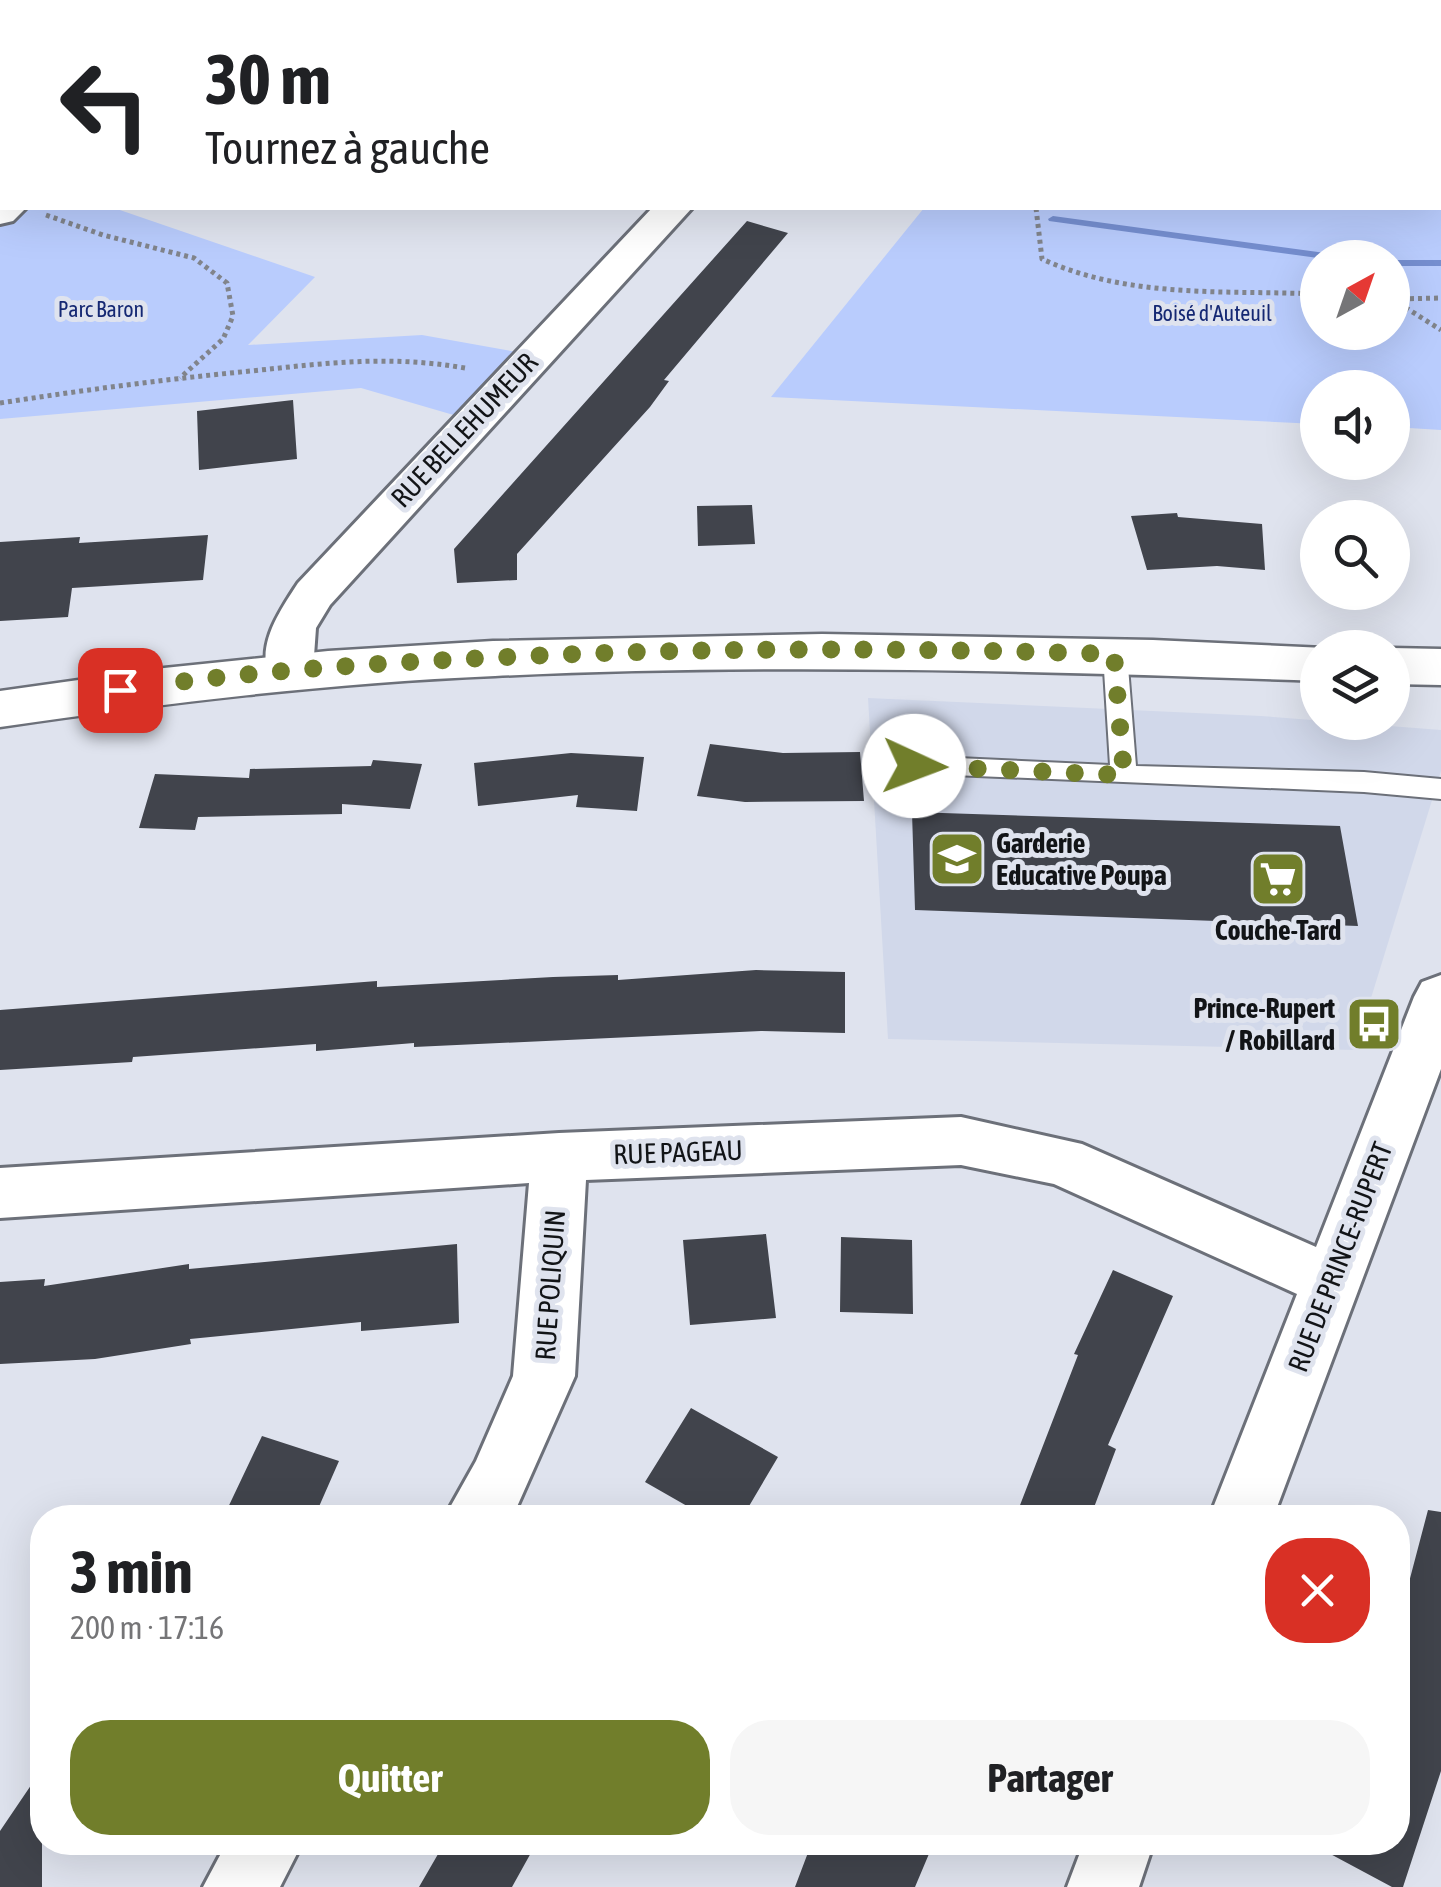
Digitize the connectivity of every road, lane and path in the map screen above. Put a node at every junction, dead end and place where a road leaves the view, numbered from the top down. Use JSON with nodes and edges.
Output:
{"nodes":[{"id":1,"x":24,"y":210,"type":"edge"},
{"id":2,"x":672,"y":210,"type":"edge"},
{"id":3,"x":1036,"y":210,"type":"edge"},
{"id":4,"x":0,"y":213,"type":"edge"},
{"id":5,"x":1300,"y":294,"type":"edge"},
{"id":6,"x":1441,"y":298,"type":"edge"},
{"id":7,"x":1410,"y":299,"type":"edge"},
{"id":8,"x":1410,"y":310,"type":"edge"},
{"id":9,"x":1441,"y":330,"type":"edge"},
{"id":10,"x":514,"y":376,"type":"junction"},
{"id":11,"x":178,"y":380,"type":"junction"},
{"id":12,"x":0,"y":403,"type":"edge"},
{"id":13,"x":1114,"y":654,"type":"junction"},
{"id":14,"x":1300,"y":662,"type":"edge"},
{"id":15,"x":1410,"y":666,"type":"edge"},
{"id":16,"x":1441,"y":667,"type":"edge"},
{"id":17,"x":289,"y":670,"type":"junction"},
{"id":18,"x":0,"y":709,"type":"edge"},
{"id":19,"x":914,"y":766,"type":"dead end"},
{"id":20,"x":1124,"y":775,"type":"junction"},
{"id":21,"x":1441,"y":789,"type":"edge"},
{"id":22,"x":1441,"y":997,"type":"edge"},
{"id":23,"x":1430,"y":1059,"type":"edge"},
{"id":24,"x":558,"y":1157,"type":"junction"},
{"id":25,"x":0,"y":1193,"type":"edge"},
{"id":26,"x":1330,"y":1281,"type":"junction"},
{"id":27,"x":484,"y":1505,"type":"edge"},
{"id":28,"x":1247,"y":1505,"type":"edge"},
{"id":29,"x":260,"y":1855,"type":"edge"},
{"id":30,"x":1115,"y":1855,"type":"edge"},
{"id":31,"x":239,"y":1887,"type":"edge"},
{"id":32,"x":1103,"y":1887,"type":"edge"}],
"edges":[{"from":1,"to":4,"type":"street"},
{"from":1,"to":11,"type":"path"},
{"from":2,"to":10,"type":"street","name":"RUE BELLEHUMEUR"},
{"from":3,"to":5,"type":"path"},
{"from":6,"to":7,"type":"path"},
{"from":8,"to":9,"type":"path"},
{"from":10,"to":11,"type":"path"},
{"from":10,"to":17,"type":"street","name":"RUE BELLEHUMEUR"},
{"from":11,"to":12,"type":"path"},
{"from":13,"to":14,"type":"street"},
{"from":13,"to":17,"type":"street"},
{"from":13,"to":20,"type":"lane"},
{"from":15,"to":16,"type":"street"},
{"from":17,"to":18,"type":"street"},
{"from":19,"to":20,"type":"lane"},
{"from":20,"to":21,"type":"lane"},
{"from":22,"to":23,"type":"street","name":"RUE DE PRINCE-RUPERT"},
{"from":23,"to":26,"type":"street","name":"RUE DE PRINCE-RUPERT"},
{"from":24,"to":25,"type":"street","name":"RUE PAGEAU"},
{"from":24,"to":26,"type":"street","name":"RUE PAGEAU"},
{"from":24,"to":27,"type":"street","name":"RUE POLIQUIN"},
{"from":26,"to":28,"type":"street","name":"RUE DE PRINCE-RUPERT"},
{"from":29,"to":31,"type":"street"},
{"from":30,"to":32,"type":"street"}]}
